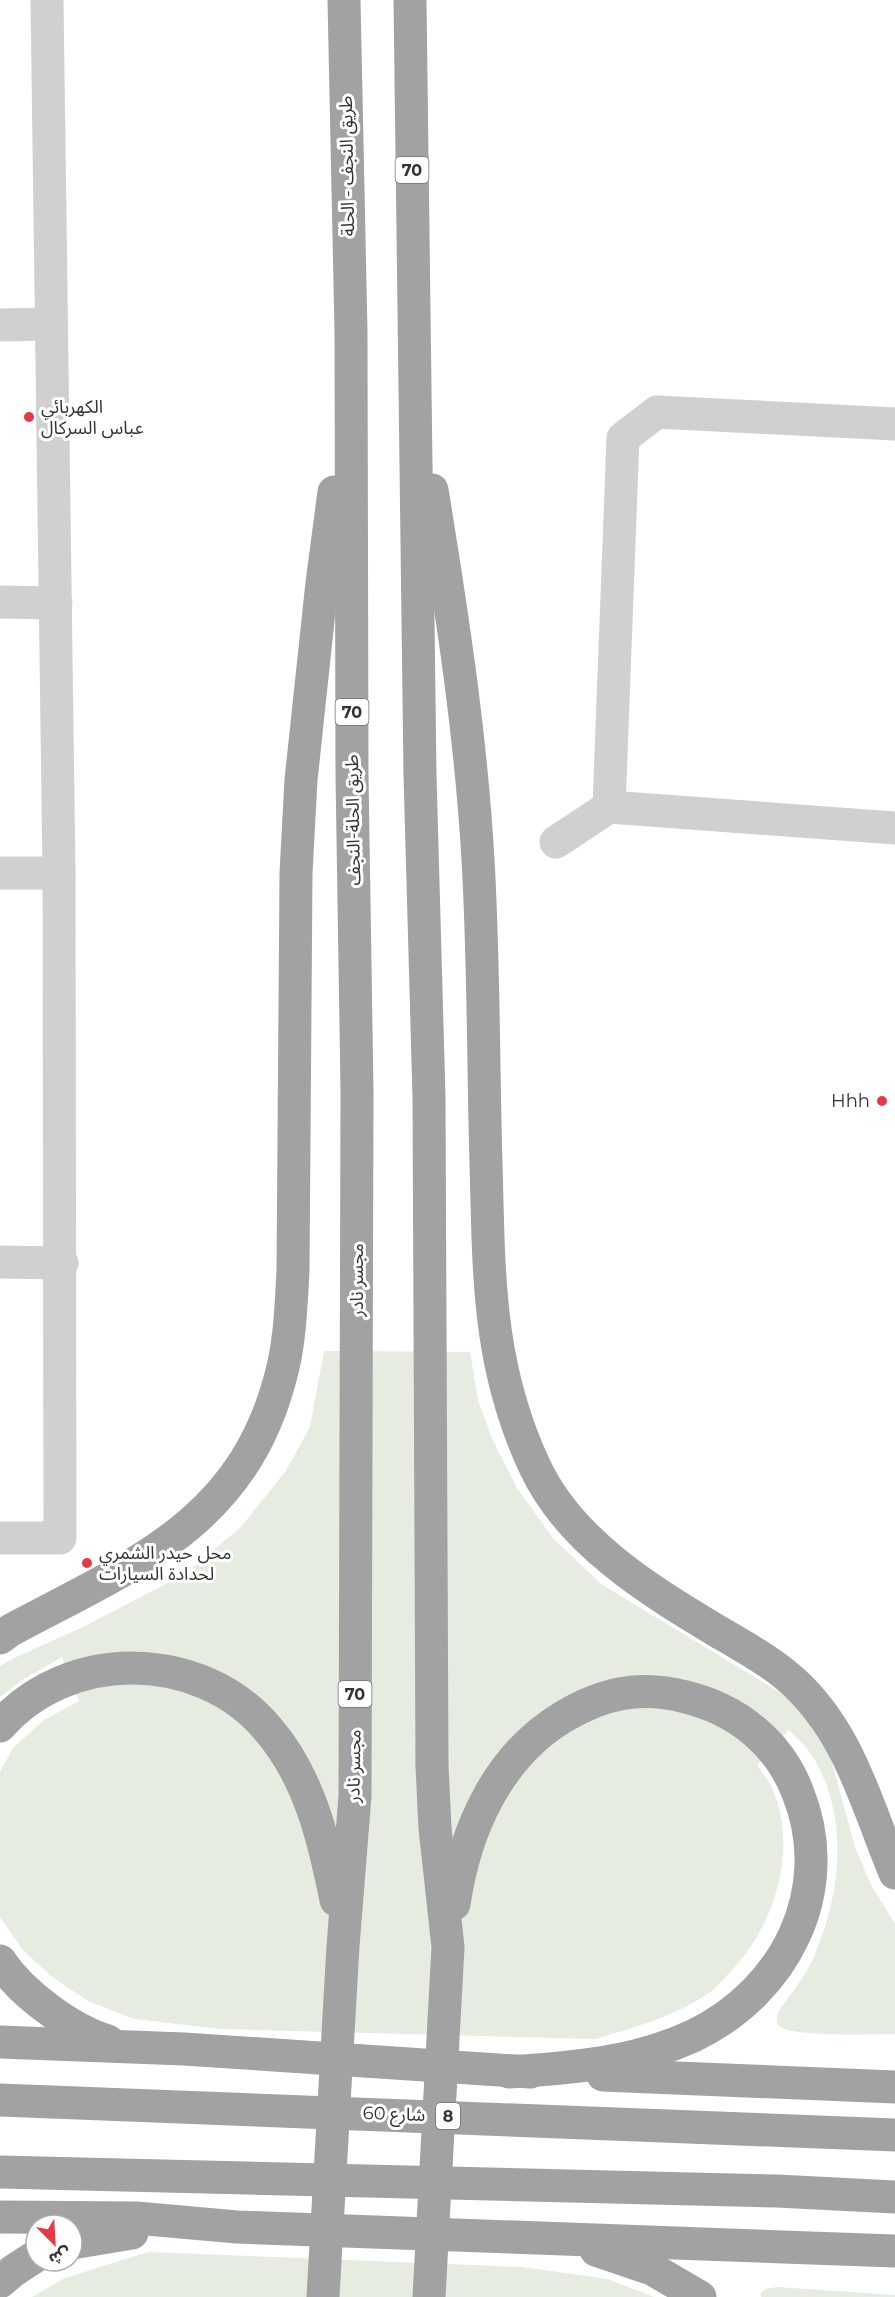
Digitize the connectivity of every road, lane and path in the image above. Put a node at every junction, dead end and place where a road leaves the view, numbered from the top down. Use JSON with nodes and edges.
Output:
{"nodes":[{"id":1,"x":47,"y":0,"type":"edge"},
{"id":2,"x":344,"y":0,"type":"edge"},
{"id":3,"x":410,"y":0,"type":"edge"},
{"id":4,"x":0,"y":324,"type":"edge"},
{"id":5,"x":51,"y":324,"type":"junction"},
{"id":6,"x":351,"y":332,"type":"junction"},
{"id":7,"x":414,"y":339,"type":"junction"},
{"id":8,"x":895,"y":424,"type":"edge"},
{"id":9,"x":0,"y":602,"type":"edge"},
{"id":10,"x":56,"y":603,"type":"junction"},
{"id":11,"x":609,"y":807,"type":"junction"},
{"id":12,"x":895,"y":828,"type":"edge"},
{"id":13,"x":555,"y":842,"type":"dead end"},
{"id":14,"x":0,"y":873,"type":"edge"},
{"id":15,"x":59,"y":873,"type":"junction"},
{"id":16,"x":357,"y":1091,"type":"joint"},
{"id":17,"x":0,"y":1262,"type":"edge"},
{"id":18,"x":62,"y":1263,"type":"junction"},
{"id":19,"x":0,"y":1538,"type":"edge"},
{"id":20,"x":0,"y":1638,"type":"edge"},
{"id":21,"x":0,"y":1726,"type":"edge"},
{"id":22,"x":895,"y":1873,"type":"edge"},
{"id":23,"x":344,"y":1946,"type":"junction"},
{"id":24,"x":448,"y":1947,"type":"junction"},
{"id":25,"x":0,"y":1961,"type":"edge"},
{"id":26,"x":0,"y":2042,"type":"edge"},
{"id":27,"x":184,"y":2049,"type":"junction"},
{"id":28,"x":509,"y":2072,"type":"junction"},
{"id":29,"x":895,"y":2087,"type":"edge"},
{"id":30,"x":0,"y":2100,"type":"edge"},
{"id":31,"x":895,"y":2134,"type":"edge"},
{"id":32,"x":0,"y":2172,"type":"edge"},
{"id":33,"x":895,"y":2197,"type":"edge"},
{"id":34,"x":0,"y":2217,"type":"edge"},
{"id":35,"x":237,"y":2227,"type":"junction"},
{"id":36,"x":554,"y":2238,"type":"junction"},
{"id":37,"x":84,"y":2241,"type":"edge"},
{"id":38,"x":895,"y":2251,"type":"edge"},
{"id":39,"x":24,"y":2264,"type":"edge"},
{"id":40,"x":0,"y":2282,"type":"edge"},
{"id":41,"x":323,"y":2297,"type":"edge"},
{"id":42,"x":429,"y":2297,"type":"edge"},
{"id":43,"x":700,"y":2297,"type":"edge"}],
"edges":[{"from":1,"to":5,"type":"street"},
{"from":2,"to":6,"type":"highway","name":"طريق النجف - الحلة","number":"70"},
{"from":3,"to":7,"type":"highway","number":"70"},
{"from":4,"to":5,"type":"street"},
{"from":5,"to":10,"type":"street"},
{"from":6,"to":16,"type":"highway","name":"طريق الحلة-النجف","number":"70"},
{"from":6,"to":20,"type":"highway"},
{"from":7,"to":22,"type":"highway"},
{"from":7,"to":24,"type":"highway","number":"70"},
{"from":8,"to":11,"type":"street"},
{"from":9,"to":10,"type":"street"},
{"from":10,"to":15,"type":"street"},
{"from":11,"to":12,"type":"street"},
{"from":11,"to":13,"type":"street"},
{"from":14,"to":15,"type":"street"},
{"from":15,"to":18,"type":"street"},
{"from":16,"to":23,"type":"highway","name":"مجسر نادر","number":"70"},
{"from":17,"to":18,"type":"street"},
{"from":18,"to":19,"type":"street"},
{"from":21,"to":23,"type":"highway"},
{"from":23,"to":41,"type":"highway","name":"مجسر نادر","number":"70"},
{"from":24,"to":28,"type":"highway"},
{"from":24,"to":42,"type":"highway","number":"70"},
{"from":25,"to":27,"type":"highway"},
{"from":26,"to":27,"type":"highway"},
{"from":27,"to":28,"type":"highway"},
{"from":28,"to":29,"type":"highway"},
{"from":30,"to":31,"type":"highway","name":"شارع 60","number":"8"},
{"from":32,"to":33,"type":"highway"},
{"from":34,"to":35,"type":"highway"},
{"from":35,"to":36,"type":"highway"},
{"from":35,"to":37,"type":"highway"},
{"from":36,"to":38,"type":"highway"},
{"from":36,"to":43,"type":"highway"},
{"from":39,"to":40,"type":"highway"}]}
